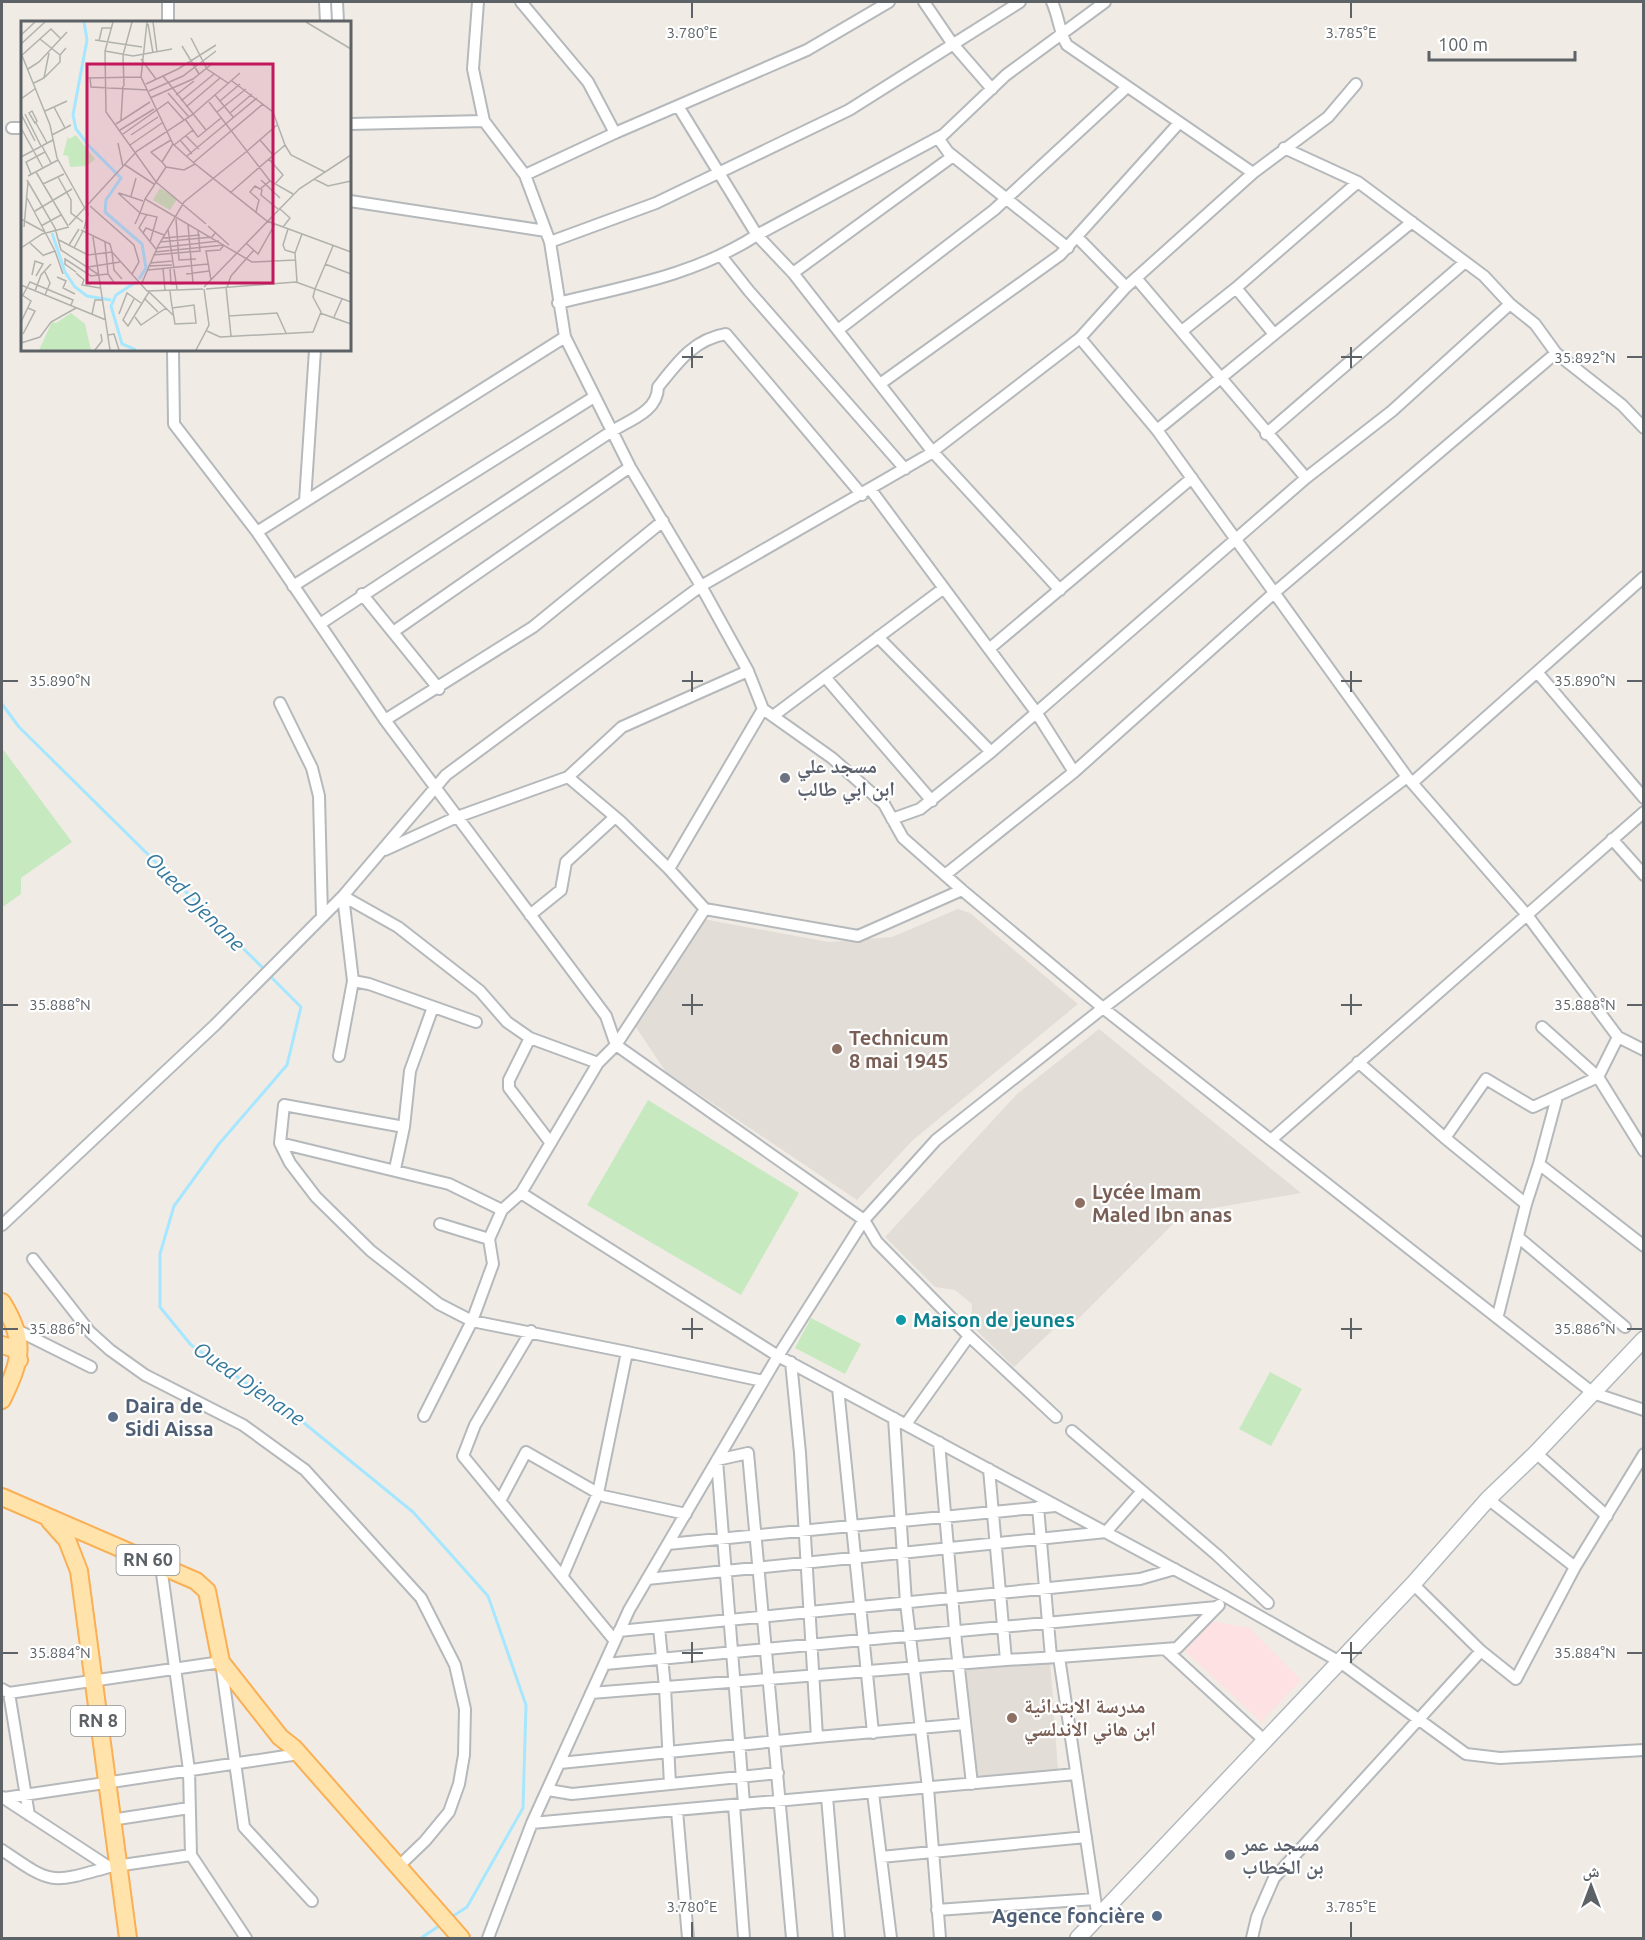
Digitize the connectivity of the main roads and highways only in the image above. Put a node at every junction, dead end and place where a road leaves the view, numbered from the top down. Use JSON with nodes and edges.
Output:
{"nodes":[{"id":1,"x":2,"y":1302,"type":"edge"},
{"id":2,"x":1644,"y":1339,"type":"edge"},
{"id":3,"x":2,"y":1345,"type":"edge"},
{"id":4,"x":19,"y":1360,"type":"junction"},
{"id":5,"x":2,"y":1400,"type":"edge"},
{"id":6,"x":2,"y":1497,"type":"edge"},
{"id":7,"x":43,"y":1514,"type":"junction"},
{"id":8,"x":216,"y":1637,"type":"junction"},
{"id":9,"x":296,"y":1751,"type":"junction"},
{"id":10,"x":459,"y":1936,"type":"edge"},
{"id":11,"x":128,"y":1938,"type":"edge"},
{"id":12,"x":1078,"y":1938,"type":"edge"}],
"edges":[{"from":1,"to":4,"type":"main road"},
{"from":2,"to":12,"type":"main road"},
{"from":3,"to":4,"type":"main road"},
{"from":4,"to":5,"type":"main road"},
{"from":6,"to":7,"type":"main road","number":"RN 8"},
{"from":7,"to":8,"type":"main road","number":"RN 60"},
{"from":7,"to":11,"type":"main road","number":"RN 8"},
{"from":8,"to":9,"type":"main road","number":"RN 60"},
{"from":8,"to":9,"type":"main road"},
{"from":9,"to":10,"type":"main road","number":"RN 60"}]}
